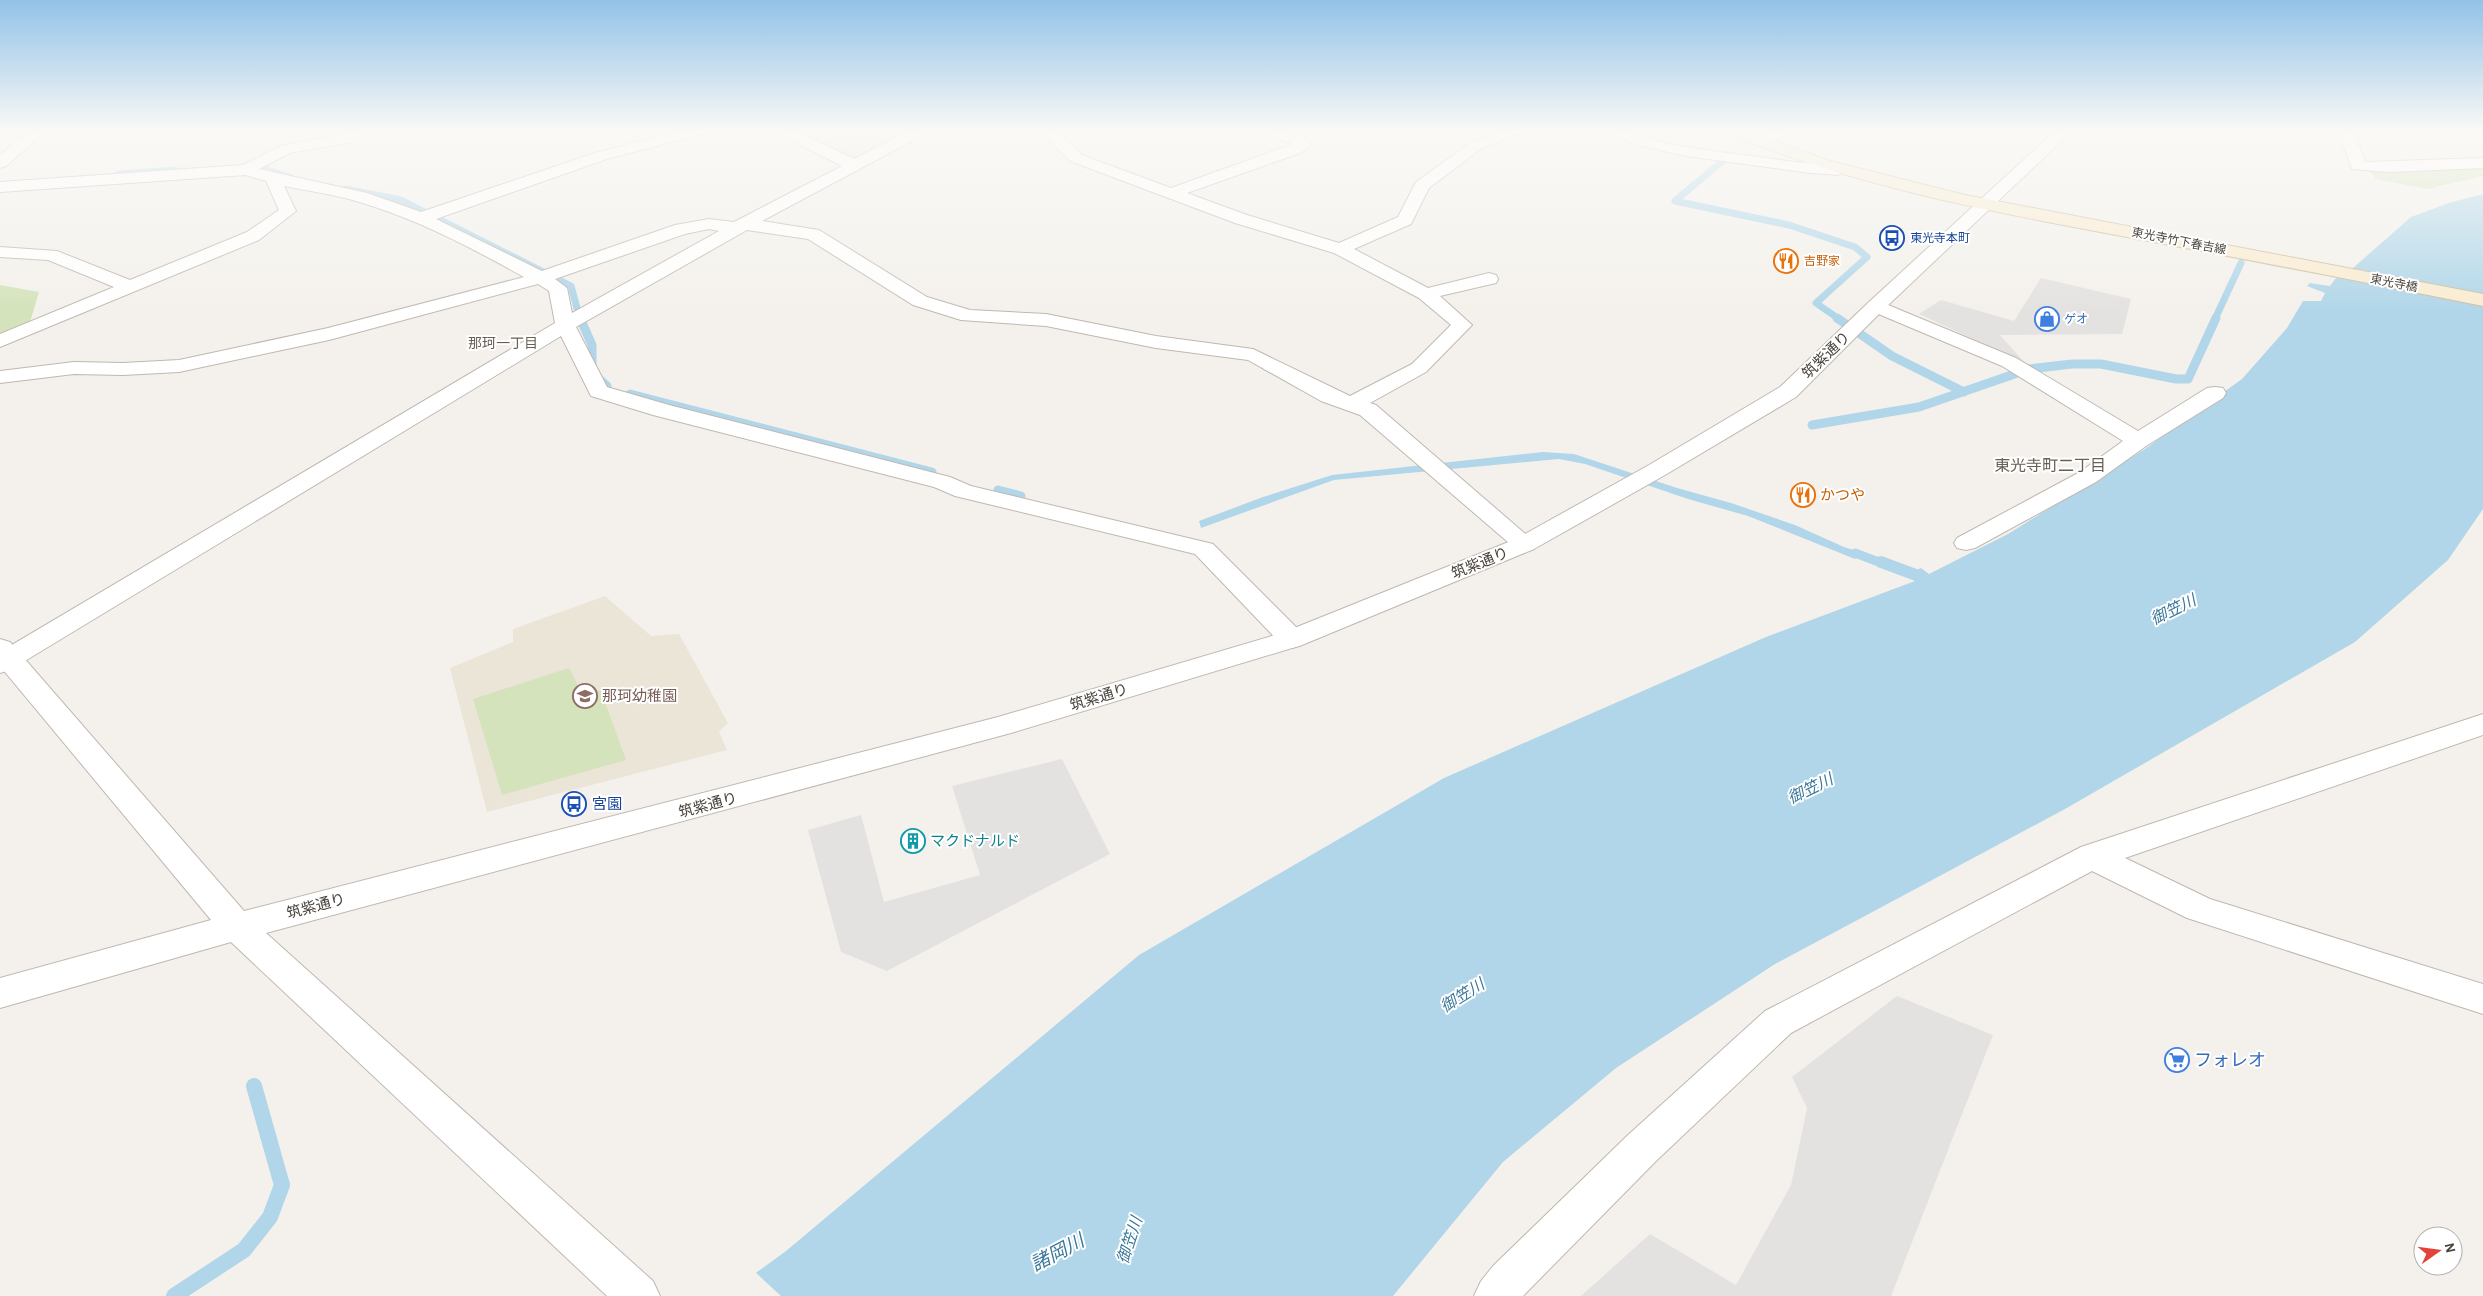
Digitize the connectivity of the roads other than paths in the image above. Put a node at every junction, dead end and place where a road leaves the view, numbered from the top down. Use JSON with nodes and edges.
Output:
{"nodes":[{"id":1,"x":279,"y":191,"type":"edge"},
{"id":2,"x":332,"y":191,"type":"edge"},
{"id":3,"x":499,"y":191,"type":"edge"},
{"id":4,"x":805,"y":191,"type":"edge"},
{"id":5,"x":1168,"y":191,"type":"edge"},
{"id":6,"x":1176,"y":191,"type":"edge"},
{"id":7,"x":1419,"y":191,"type":"edge"},
{"id":8,"x":1927,"y":191,"type":"edge"},
{"id":9,"x":1998,"y":191,"type":"edge"},
{"id":10,"x":1172,"y":193,"type":"junction"},
{"id":11,"x":1983,"y":205,"type":"junction"},
{"id":12,"x":422,"y":218,"type":"junction"},
{"id":13,"x":740,"y":226,"type":"junction"},
{"id":14,"x":1340,"y":249,"type":"junction"},
{"id":15,"x":0,"y":252,"type":"edge"},
{"id":16,"x":2305,"y":265,"type":"joint"},
{"id":17,"x":540,"y":278,"type":"junction"},
{"id":18,"x":1489,"y":279,"type":"dead end"},
{"id":19,"x":131,"y":287,"type":"junction"},
{"id":20,"x":1426,"y":294,"type":"junction"},
{"id":21,"x":2483,"y":300,"type":"edge"},
{"id":22,"x":1876,"y":306,"type":"junction"},
{"id":23,"x":565,"y":326,"type":"junction"},
{"id":24,"x":0,"y":341,"type":"edge"},
{"id":25,"x":0,"y":377,"type":"edge"},
{"id":26,"x":2215,"y":393,"type":"dead end"},
{"id":27,"x":1352,"y":404,"type":"junction"},
{"id":28,"x":2138,"y":441,"type":"junction"},
{"id":29,"x":1966,"y":543,"type":"dead end"},
{"id":30,"x":1525,"y":544,"type":"junction"},
{"id":31,"x":1292,"y":640,"type":"junction"},
{"id":32,"x":3,"y":657,"type":"edge"},
{"id":33,"x":2483,"y":724,"type":"edge"},
{"id":34,"x":2092,"y":856,"type":"junction"},
{"id":35,"x":237,"y":927,"type":"junction"},
{"id":36,"x":0,"y":993,"type":"edge"},
{"id":37,"x":2483,"y":999,"type":"edge"},
{"id":38,"x":638,"y":1296,"type":"edge"},
{"id":39,"x":1496,"y":1296,"type":"edge"}],
"edges":[{"from":1,"to":19,"type":"street"},
{"from":2,"to":12,"type":"street"},
{"from":3,"to":12,"type":"street"},
{"from":4,"to":13,"type":"street"},
{"from":5,"to":10,"type":"street"},
{"from":6,"to":10,"type":"street"},
{"from":7,"to":14,"type":"street"},
{"from":8,"to":11,"type":"main road","name":"東光寺竹下春吉線"},
{"from":9,"to":11,"type":"street","name":"筑紫通り"},
{"from":10,"to":14,"type":"street"},
{"from":11,"to":16,"type":"main road","name":"東光寺竹下春吉線"},
{"from":11,"to":22,"type":"street","name":"筑紫通り"},
{"from":12,"to":17,"type":"street"},
{"from":13,"to":17,"type":"street"},
{"from":13,"to":23,"type":"street"},
{"from":13,"to":27,"type":"street"},
{"from":14,"to":20,"type":"street"},
{"from":15,"to":19,"type":"street"},
{"from":16,"to":21,"type":"main road","name":"東光寺橋"},
{"from":17,"to":23,"type":"street"},
{"from":17,"to":25,"type":"street"},
{"from":18,"to":20,"type":"street"},
{"from":19,"to":24,"type":"street"},
{"from":20,"to":27,"type":"street"},
{"from":22,"to":28,"type":"street"},
{"from":22,"to":30,"type":"street","name":"筑紫通り"},
{"from":23,"to":31,"type":"street"},
{"from":23,"to":32,"type":"street"},
{"from":26,"to":28,"type":"street"},
{"from":27,"to":30,"type":"street"},
{"from":28,"to":29,"type":"street"},
{"from":30,"to":31,"type":"street","name":"筑紫通り"},
{"from":31,"to":35,"type":"street","name":"筑紫通り"},
{"from":32,"to":35,"type":"street"},
{"from":33,"to":34,"type":"street"},
{"from":34,"to":37,"type":"street"},
{"from":34,"to":39,"type":"street"},
{"from":35,"to":36,"type":"street","name":"筑紫通り"},
{"from":35,"to":38,"type":"street"}]}
